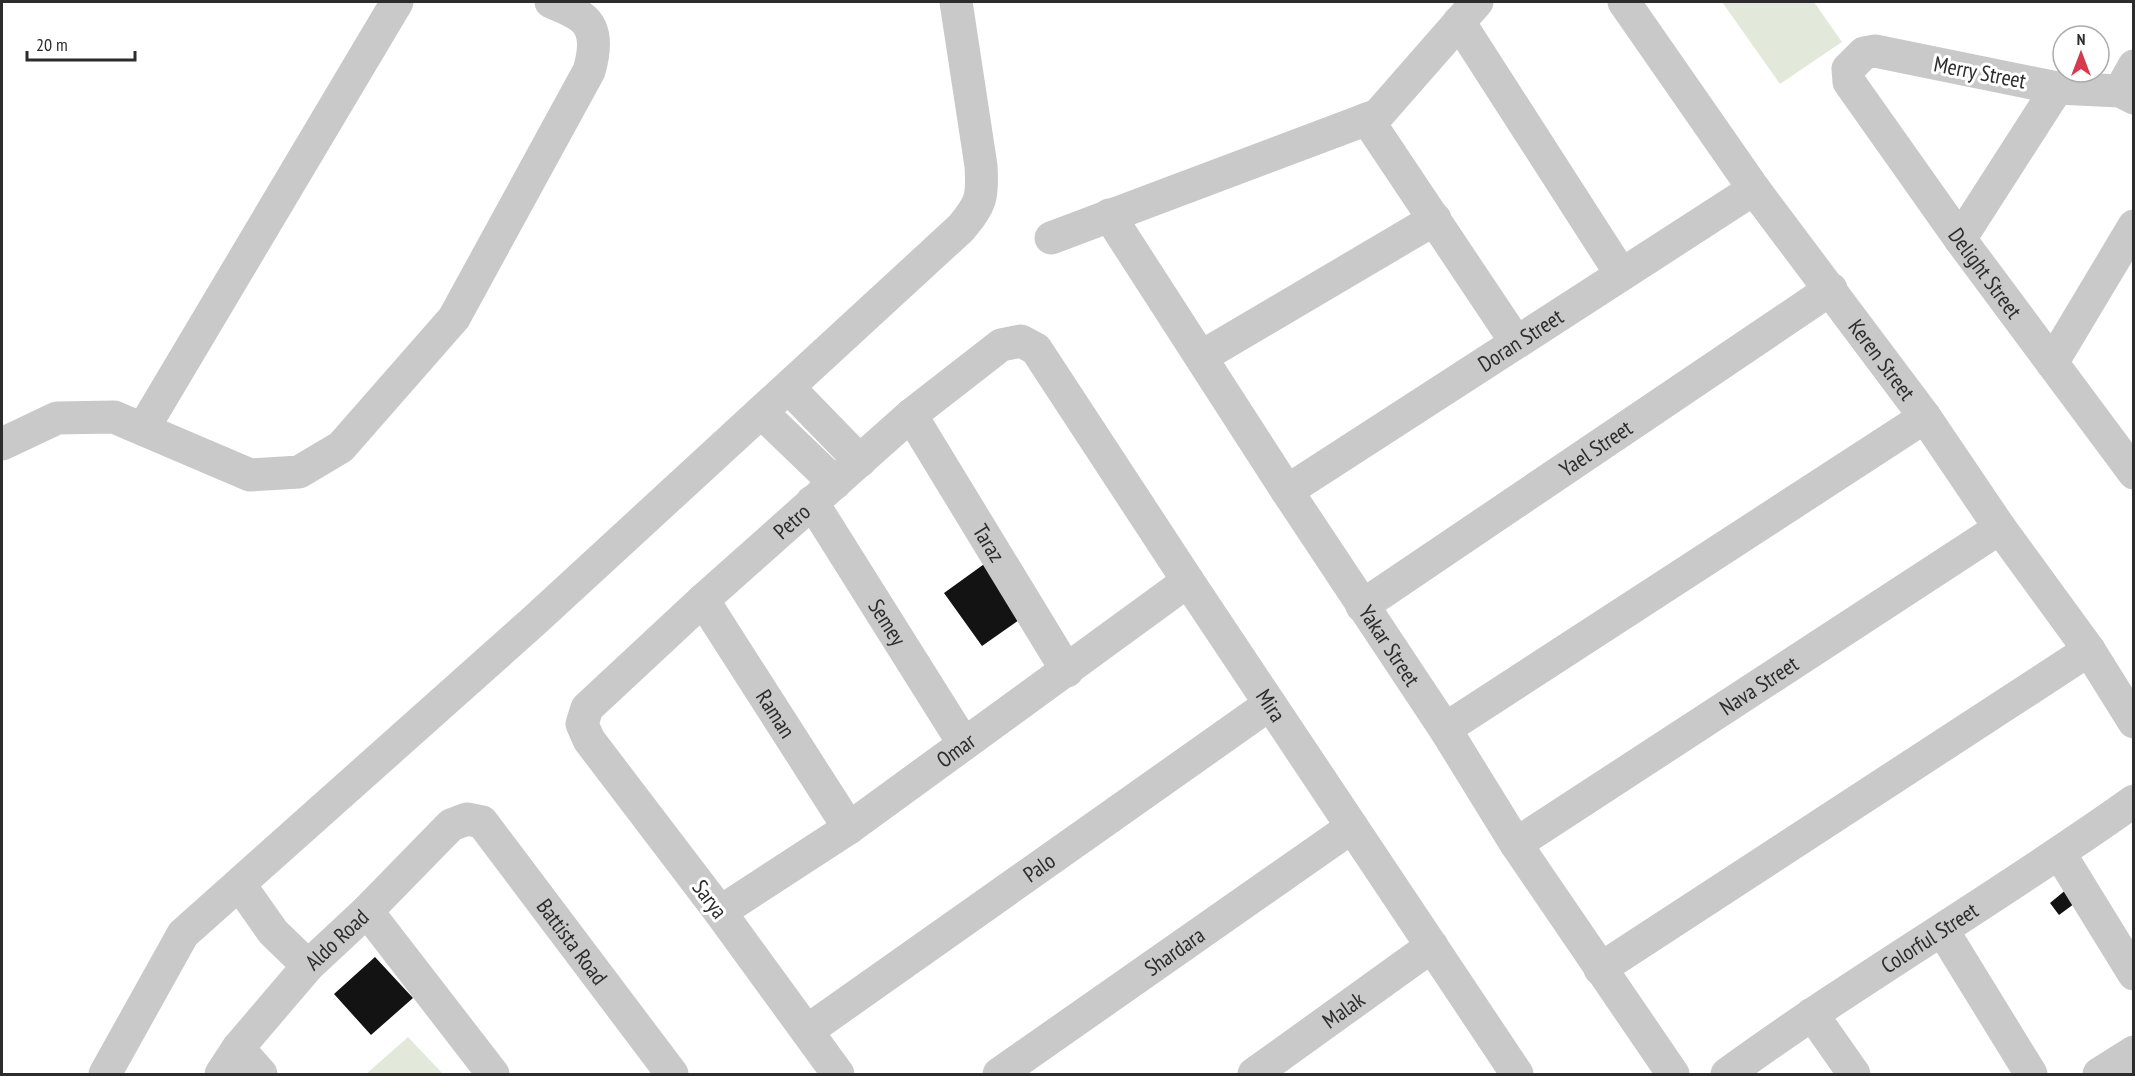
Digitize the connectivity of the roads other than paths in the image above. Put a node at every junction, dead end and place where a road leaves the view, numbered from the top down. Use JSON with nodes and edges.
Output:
{"nodes":[{"id":1,"x":397,"y":2,"type":"edge"},
{"id":2,"x":551,"y":2,"type":"edge"},
{"id":3,"x":956,"y":2,"type":"edge"},
{"id":4,"x":1624,"y":2,"type":"edge"},
{"id":5,"x":1468,"y":12,"type":"edge"},
{"id":6,"x":1848,"y":69,"type":"joint"},
{"id":7,"x":2129,"y":85,"type":"edge"},
{"id":8,"x":2057,"y":88,"type":"junction"},
{"id":9,"x":1367,"y":119,"type":"junction"},
{"id":10,"x":1755,"y":189,"type":"junction"},
{"id":11,"x":1108,"y":215,"type":"junction"},
{"id":12,"x":1435,"y":219,"type":"junction"},
{"id":13,"x":2133,"y":226,"type":"edge"},
{"id":14,"x":1051,"y":238,"type":"dead end"},
{"id":15,"x":1960,"y":239,"type":"junction"},
{"id":16,"x":1621,"y":274,"type":"junction"},
{"id":17,"x":1830,"y":289,"type":"junction"},
{"id":18,"x":1021,"y":341,"type":"joint"},
{"id":19,"x":1516,"y":342,"type":"junction"},
{"id":20,"x":1200,"y":357,"type":"junction"},
{"id":21,"x":2052,"y":363,"type":"junction"},
{"id":22,"x":789,"y":388,"type":"junction"},
{"id":23,"x":761,"y":412,"type":"junction"},
{"id":24,"x":911,"y":415,"type":"junction"},
{"id":25,"x":1925,"y":417,"type":"junction"},
{"id":26,"x":143,"y":429,"type":"junction"},
{"id":27,"x":2,"y":444,"type":"edge"},
{"id":28,"x":860,"y":461,"type":"junction"},
{"id":29,"x":2133,"y":473,"type":"edge"},
{"id":30,"x":1287,"y":492,"type":"junction"},
{"id":31,"x":823,"y":493,"type":"junction"},
{"id":32,"x":2000,"y":528,"type":"junction"},
{"id":33,"x":1188,"y":581,"type":"junction"},
{"id":34,"x":703,"y":600,"type":"junction"},
{"id":35,"x":1362,"y":606,"type":"junction"},
{"id":36,"x":2089,"y":650,"type":"junction"},
{"id":37,"x":1067,"y":671,"type":"junction"},
{"id":38,"x":1270,"y":704,"type":"junction"},
{"id":39,"x":2133,"y":722,"type":"edge"},
{"id":40,"x":582,"y":724,"type":"joint"},
{"id":41,"x":1445,"y":729,"type":"junction"},
{"id":42,"x":964,"y":744,"type":"junction"},
{"id":43,"x":2133,"y":801,"type":"edge"},
{"id":44,"x":467,"y":819,"type":"joint"},
{"id":45,"x":1352,"y":827,"type":"junction"},
{"id":46,"x":849,"y":828,"type":"junction"},
{"id":47,"x":1516,"y":844,"type":"junction"},
{"id":48,"x":2060,"y":854,"type":"junction"},
{"id":49,"x":240,"y":885,"type":"junction"},
{"id":50,"x":367,"y":911,"type":"junction"},
{"id":51,"x":720,"y":912,"type":"junction"},
{"id":52,"x":1943,"y":931,"type":"junction"},
{"id":53,"x":1432,"y":946,"type":"junction"},
{"id":54,"x":308,"y":966,"type":"junction"},
{"id":55,"x":1600,"y":969,"type":"junction"},
{"id":56,"x":2133,"y":974,"type":"edge"},
{"id":57,"x":1812,"y":1014,"type":"junction"},
{"id":58,"x":807,"y":1031,"type":"junction"},
{"id":59,"x":2133,"y":1052,"type":"edge"},
{"id":60,"x":229,"y":1061,"type":"edge"},
{"id":61,"x":1512,"y":1073,"type":"edge"},
{"id":62,"x":105,"y":1074,"type":"edge"},
{"id":63,"x":261,"y":1074,"type":"edge"},
{"id":64,"x":493,"y":1074,"type":"edge"},
{"id":65,"x":672,"y":1074,"type":"edge"},
{"id":66,"x":838,"y":1074,"type":"edge"},
{"id":67,"x":999,"y":1074,"type":"edge"},
{"id":68,"x":1254,"y":1074,"type":"edge"},
{"id":69,"x":1673,"y":1074,"type":"edge"},
{"id":70,"x":1727,"y":1074,"type":"edge"},
{"id":71,"x":1854,"y":1074,"type":"edge"},
{"id":72,"x":2031,"y":1074,"type":"edge"},
{"id":73,"x":2099,"y":1074,"type":"edge"}],
"edges":[{"from":1,"to":26,"type":"street"},
{"from":2,"to":26,"type":"street"},
{"from":3,"to":22,"type":"street"},
{"from":4,"to":10,"type":"street","name":"Keren Street"},
{"from":5,"to":9,"type":"street"},
{"from":5,"to":16,"type":"street"},
{"from":6,"to":8,"type":"street","name":"Merry Street"},
{"from":6,"to":15,"type":"street","name":"Delight Street"},
{"from":7,"to":8,"type":"street","name":"Merry Street"},
{"from":8,"to":15,"type":"street"},
{"from":9,"to":11,"type":"street"},
{"from":9,"to":12,"type":"street"},
{"from":10,"to":16,"type":"street","name":"Doran Street"},
{"from":10,"to":17,"type":"street","name":"Keren Street"},
{"from":11,"to":14,"type":"street"},
{"from":11,"to":20,"type":"street","name":"Yakar Street"},
{"from":12,"to":19,"type":"street"},
{"from":12,"to":20,"type":"street"},
{"from":13,"to":21,"type":"street"},
{"from":15,"to":21,"type":"street","name":"Delight Street"},
{"from":16,"to":19,"type":"street","name":"Doran Street"},
{"from":17,"to":25,"type":"street","name":"Keren Street"},
{"from":17,"to":35,"type":"street","name":"Yael Street"},
{"from":18,"to":24,"type":"street","name":"Petro"},
{"from":18,"to":33,"type":"street","name":"Mira"},
{"from":19,"to":30,"type":"street","name":"Doran Street"},
{"from":20,"to":30,"type":"street","name":"Yakar Street"},
{"from":21,"to":29,"type":"street","name":"Delight Street"},
{"from":22,"to":23,"type":"street"},
{"from":22,"to":28,"type":"street"},
{"from":23,"to":31,"type":"street","name":"Semey"},
{"from":23,"to":49,"type":"street"},
{"from":24,"to":28,"type":"street","name":"Petro"},
{"from":24,"to":37,"type":"street","name":"Taraz"},
{"from":25,"to":32,"type":"street","name":"Keren Street"},
{"from":25,"to":41,"type":"street"},
{"from":26,"to":27,"type":"street"},
{"from":28,"to":31,"type":"street","name":"Petro"},
{"from":30,"to":35,"type":"street","name":"Yakar Street"},
{"from":31,"to":34,"type":"street","name":"Petro"},
{"from":31,"to":42,"type":"street","name":"Semey"},
{"from":32,"to":36,"type":"street","name":"Keren Street"},
{"from":32,"to":47,"type":"street","name":"Nava Street"},
{"from":33,"to":37,"type":"street","name":"Omar"},
{"from":33,"to":38,"type":"street","name":"Mira"},
{"from":34,"to":40,"type":"street","name":"Petro"},
{"from":34,"to":46,"type":"street","name":"Raman"},
{"from":35,"to":41,"type":"street","name":"Yakar Street"},
{"from":36,"to":39,"type":"street","name":"Keren Street"},
{"from":36,"to":55,"type":"street"},
{"from":37,"to":42,"type":"street","name":"Omar"},
{"from":38,"to":45,"type":"street","name":"Mira"},
{"from":38,"to":58,"type":"street","name":"Palo"},
{"from":40,"to":51,"type":"street","name":"Sarya"},
{"from":41,"to":47,"type":"street","name":"Yakar Street"},
{"from":42,"to":46,"type":"street","name":"Omar"},
{"from":43,"to":48,"type":"street","name":"Colorful Street"},
{"from":44,"to":50,"type":"street","name":"Aldo Road"},
{"from":44,"to":65,"type":"street","name":"Battista Road"},
{"from":45,"to":53,"type":"street","name":"Mira"},
{"from":45,"to":67,"type":"street","name":"Shardara"},
{"from":46,"to":51,"type":"street","name":"Omar"},
{"from":47,"to":55,"type":"street","name":"Yakar Street"},
{"from":48,"to":52,"type":"street","name":"Colorful Street"},
{"from":48,"to":56,"type":"street"},
{"from":49,"to":54,"type":"street"},
{"from":49,"to":62,"type":"street"},
{"from":50,"to":54,"type":"street","name":"Aldo Road"},
{"from":50,"to":64,"type":"street"},
{"from":51,"to":58,"type":"street","name":"Sarya"},
{"from":52,"to":57,"type":"street","name":"Colorful Street"},
{"from":52,"to":72,"type":"street"},
{"from":53,"to":61,"type":"street","name":"Mira"},
{"from":53,"to":68,"type":"street","name":"Malak"},
{"from":54,"to":60,"type":"street","name":"Aldo Road"},
{"from":55,"to":69,"type":"street","name":"Yakar Street"},
{"from":57,"to":70,"type":"street","name":"Colorful Street"},
{"from":57,"to":71,"type":"street"},
{"from":58,"to":66,"type":"street","name":"Sarya"},
{"from":59,"to":73,"type":"street"},
{"from":60,"to":63,"type":"street"}]}
